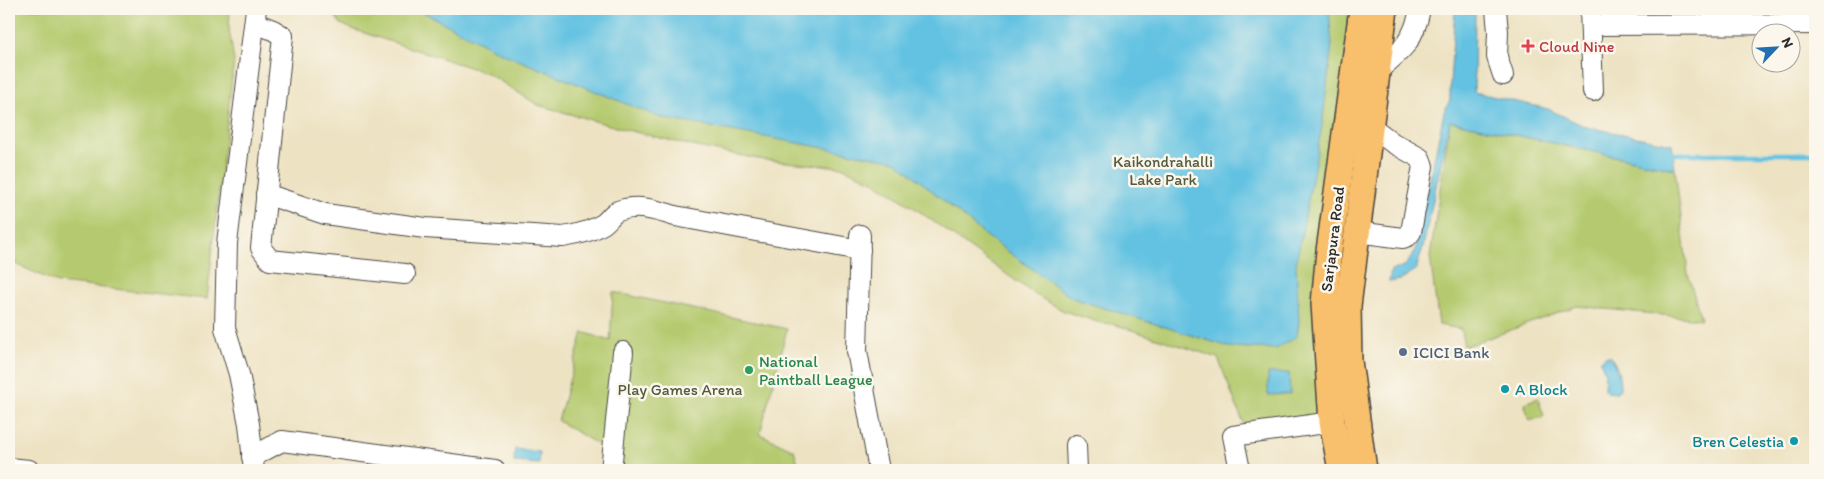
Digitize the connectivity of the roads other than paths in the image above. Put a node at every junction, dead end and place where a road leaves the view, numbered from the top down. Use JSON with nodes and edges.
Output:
{"nodes":[{"id":1,"x":1362,"y":9,"type":"edge"},
{"id":2,"x":1384,"y":9,"type":"edge"},
{"id":3,"x":1420,"y":9,"type":"edge"},
{"id":4,"x":1496,"y":9,"type":"edge"},
{"id":5,"x":255,"y":16,"type":"edge"},
{"id":6,"x":1591,"y":17,"type":"edge"},
{"id":7,"x":1805,"y":19,"type":"edge"},
{"id":8,"x":1376,"y":72,"type":"junction"},
{"id":9,"x":1504,"y":74,"type":"dead end"},
{"id":10,"x":1593,"y":92,"type":"dead end"},
{"id":11,"x":1370,"y":125,"type":"junction"},
{"id":12,"x":266,"y":194,"type":"junction"},
{"id":13,"x":1357,"y":232,"type":"junction"},
{"id":14,"x":405,"y":274,"type":"dead end"},
{"id":15,"x":623,"y":352,"type":"dead end"},
{"id":16,"x":1332,"y":422,"type":"junction"},
{"id":17,"x":1076,"y":445,"type":"dead end"},
{"id":18,"x":253,"y":463,"type":"edge"},
{"id":19,"x":1239,"y":465,"type":"dead end"},
{"id":20,"x":9,"y":468,"type":"edge"},
{"id":21,"x":29,"y":470,"type":"edge"},
{"id":22,"x":495,"y":470,"type":"edge"},
{"id":23,"x":611,"y":470,"type":"edge"},
{"id":24,"x":879,"y":470,"type":"edge"},
{"id":25,"x":1077,"y":470,"type":"edge"},
{"id":26,"x":1341,"y":470,"type":"edge"},
{"id":27,"x":1364,"y":470,"type":"edge"}],
"edges":[{"from":1,"to":16,"type":"main road","name":"Sarjapura Road"},
{"from":2,"to":8,"type":"main road","name":"Sarjapura Road"},
{"from":3,"to":8,"type":"street"},
{"from":4,"to":9,"type":"street"},
{"from":5,"to":12,"type":"street"},
{"from":5,"to":18,"type":"street"},
{"from":6,"to":7,"type":"street"},
{"from":6,"to":10,"type":"street"},
{"from":8,"to":11,"type":"main road","name":"Sarjapura Road"},
{"from":11,"to":13,"type":"main road","name":"Sarjapura Road"},
{"from":11,"to":13,"type":"street"},
{"from":12,"to":14,"type":"street"},
{"from":12,"to":24,"type":"street"},
{"from":13,"to":27,"type":"main road","name":"Sarjapura Road"},
{"from":15,"to":23,"type":"street"},
{"from":16,"to":19,"type":"street"},
{"from":16,"to":26,"type":"main road","name":"Sarjapura Road"},
{"from":17,"to":25,"type":"street"},
{"from":18,"to":22,"type":"street"},
{"from":20,"to":21,"type":"street"}]}
